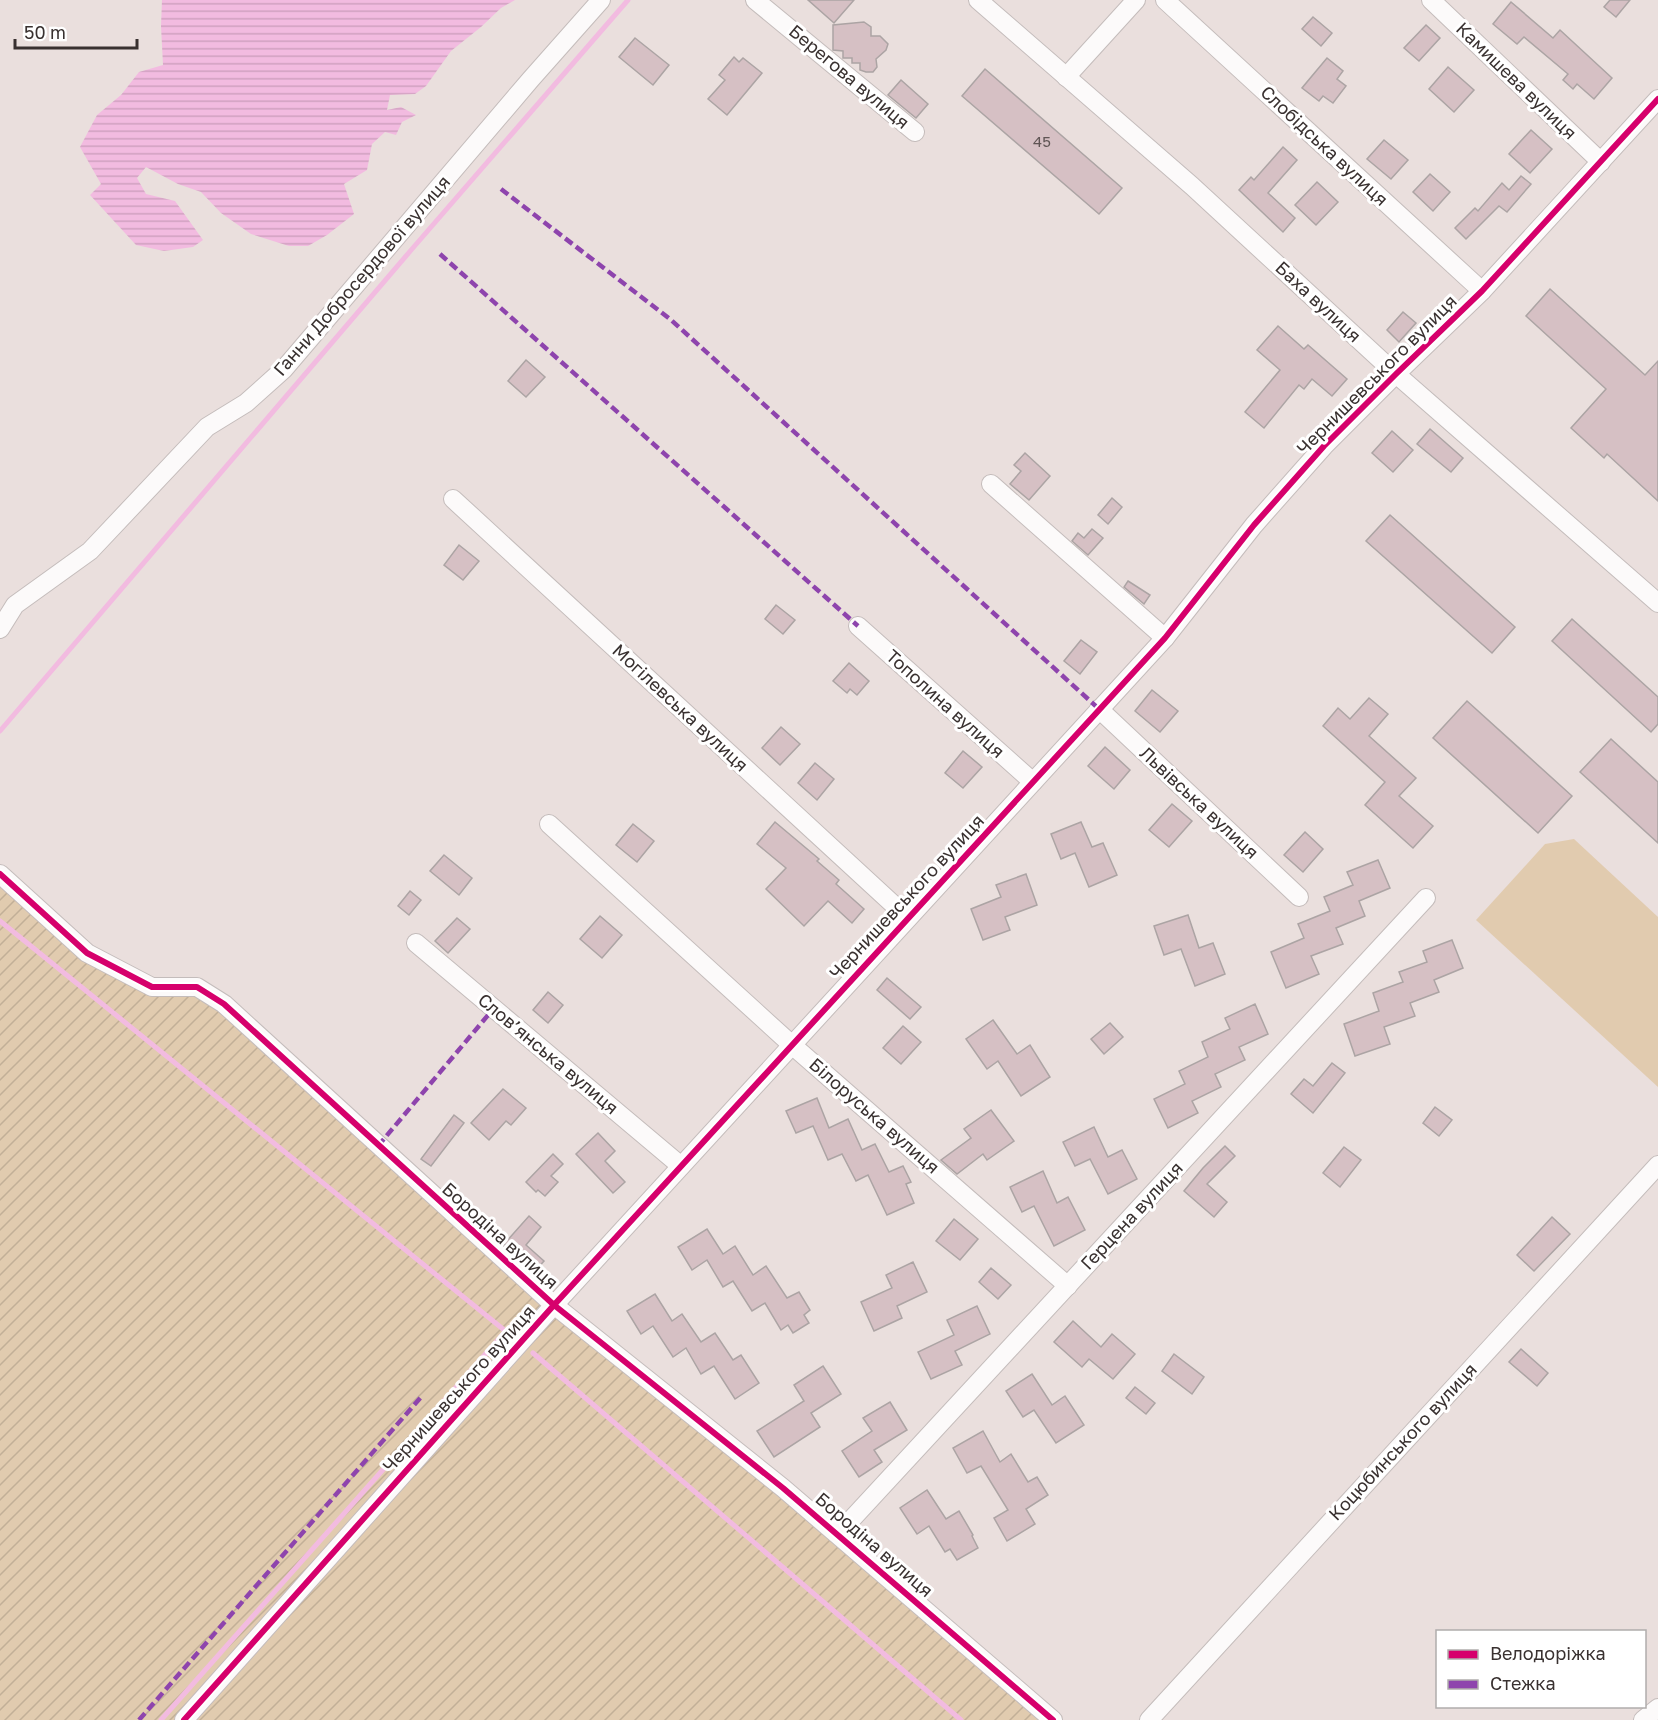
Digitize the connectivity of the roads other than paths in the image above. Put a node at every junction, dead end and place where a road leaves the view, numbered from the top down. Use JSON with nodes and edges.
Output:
{"nodes":[{"id":1,"x":601,"y":0,"type":"edge"},
{"id":2,"x":755,"y":0,"type":"edge"},
{"id":3,"x":978,"y":0,"type":"edge"},
{"id":4,"x":1136,"y":0,"type":"edge"},
{"id":5,"x":1165,"y":0,"type":"edge"},
{"id":6,"x":1431,"y":0,"type":"edge"},
{"id":7,"x":1066,"y":76,"type":"junction"},
{"id":8,"x":1658,"y":99,"type":"edge"},
{"id":9,"x":915,"y":132,"type":"dead end"},
{"id":10,"x":1601,"y":162,"type":"junction"},
{"id":11,"x":1482,"y":291,"type":"junction"},
{"id":12,"x":1396,"y":374,"type":"junction"},
{"id":13,"x":991,"y":484,"type":"dead end"},
{"id":14,"x":453,"y":499,"type":"dead end"},
{"id":15,"x":1658,"y":603,"type":"edge"},
{"id":16,"x":858,"y":626,"type":"dead end"},
{"id":17,"x":0,"y":629,"type":"edge"},
{"id":18,"x":1165,"y":638,"type":"junction"},
{"id":19,"x":1099,"y":709,"type":"junction"},
{"id":20,"x":1033,"y":782,"type":"junction"},
{"id":21,"x":549,"y":824,"type":"dead end"},
{"id":22,"x":0,"y":874,"type":"edge"},
{"id":23,"x":1299,"y":897,"type":"dead end"},
{"id":24,"x":1426,"y":898,"type":"dead end"},
{"id":25,"x":908,"y":918,"type":"junction"},
{"id":26,"x":416,"y":943,"type":"dead end"},
{"id":27,"x":792,"y":1045,"type":"junction"},
{"id":28,"x":1658,"y":1165,"type":"edge"},
{"id":29,"x":681,"y":1166,"type":"junction"},
{"id":30,"x":1068,"y":1286,"type":"junction"},
{"id":31,"x":554,"y":1305,"type":"junction"},
{"id":32,"x":838,"y":1534,"type":"junction"},
{"id":33,"x":1658,"y":1708,"type":"edge"},
{"id":34,"x":184,"y":1720,"type":"edge"},
{"id":35,"x":1053,"y":1720,"type":"edge"},
{"id":36,"x":1149,"y":1720,"type":"edge"},
{"id":37,"x":1643,"y":1720,"type":"edge"}],
"edges":[{"from":1,"to":17,"type":"street","name":"Ганни Добросердової вулиця"},
{"from":2,"to":9,"type":"street","name":"Берегова вулиця"},
{"from":3,"to":7,"type":"street","name":"Баха вулиця"},
{"from":4,"to":7,"type":"street"},
{"from":5,"to":11,"type":"street","name":"Слобідська вулиця"},
{"from":6,"to":10,"type":"street","name":"Камишева вулиця"},
{"from":7,"to":12,"type":"street","name":"Баха вулиця"},
{"from":8,"to":10,"type":"street","name":"Чернишевського вулиця"},
{"from":10,"to":11,"type":"street","name":"Чернишевського вулиця"},
{"from":11,"to":12,"type":"street","name":"Чернишевського вулиця"},
{"from":12,"to":15,"type":"street","name":"Баха вулиця"},
{"from":12,"to":18,"type":"street","name":"Чернишевського вулиця"},
{"from":13,"to":18,"type":"street"},
{"from":14,"to":25,"type":"street","name":"Могілевська вулиця"},
{"from":16,"to":20,"type":"street","name":"Тополина вулиця"},
{"from":18,"to":19,"type":"street","name":"Чернишевського вулиця"},
{"from":19,"to":20,"type":"street","name":"Чернишевського вулиця"},
{"from":19,"to":23,"type":"street","name":"Львівська вулиця"},
{"from":20,"to":25,"type":"street","name":"Чернишевського вулиця"},
{"from":21,"to":27,"type":"street","name":"Білоруська вулиця"},
{"from":22,"to":31,"type":"street","name":"Бородіна вулиця"},
{"from":24,"to":30,"type":"street","name":"Герцена вулиця"},
{"from":25,"to":27,"type":"street","name":"Чернишевського вулиця"},
{"from":26,"to":29,"type":"street","name":"Слов’янська вулиця"},
{"from":27,"to":29,"type":"street","name":"Чернишевського вулиця"},
{"from":27,"to":30,"type":"street","name":"Білоруська вулиця"},
{"from":28,"to":36,"type":"street","name":"Коцюбинського вулиця"},
{"from":29,"to":31,"type":"street","name":"Чернишевського вулиця"},
{"from":30,"to":32,"type":"street","name":"Герцена вулиця"},
{"from":31,"to":32,"type":"street","name":"Бородіна вулиця"},
{"from":31,"to":34,"type":"street","name":"Чернишевського вулиця"},
{"from":32,"to":35,"type":"street","name":"Бородіна вулиця"},
{"from":33,"to":37,"type":"street"}]}
